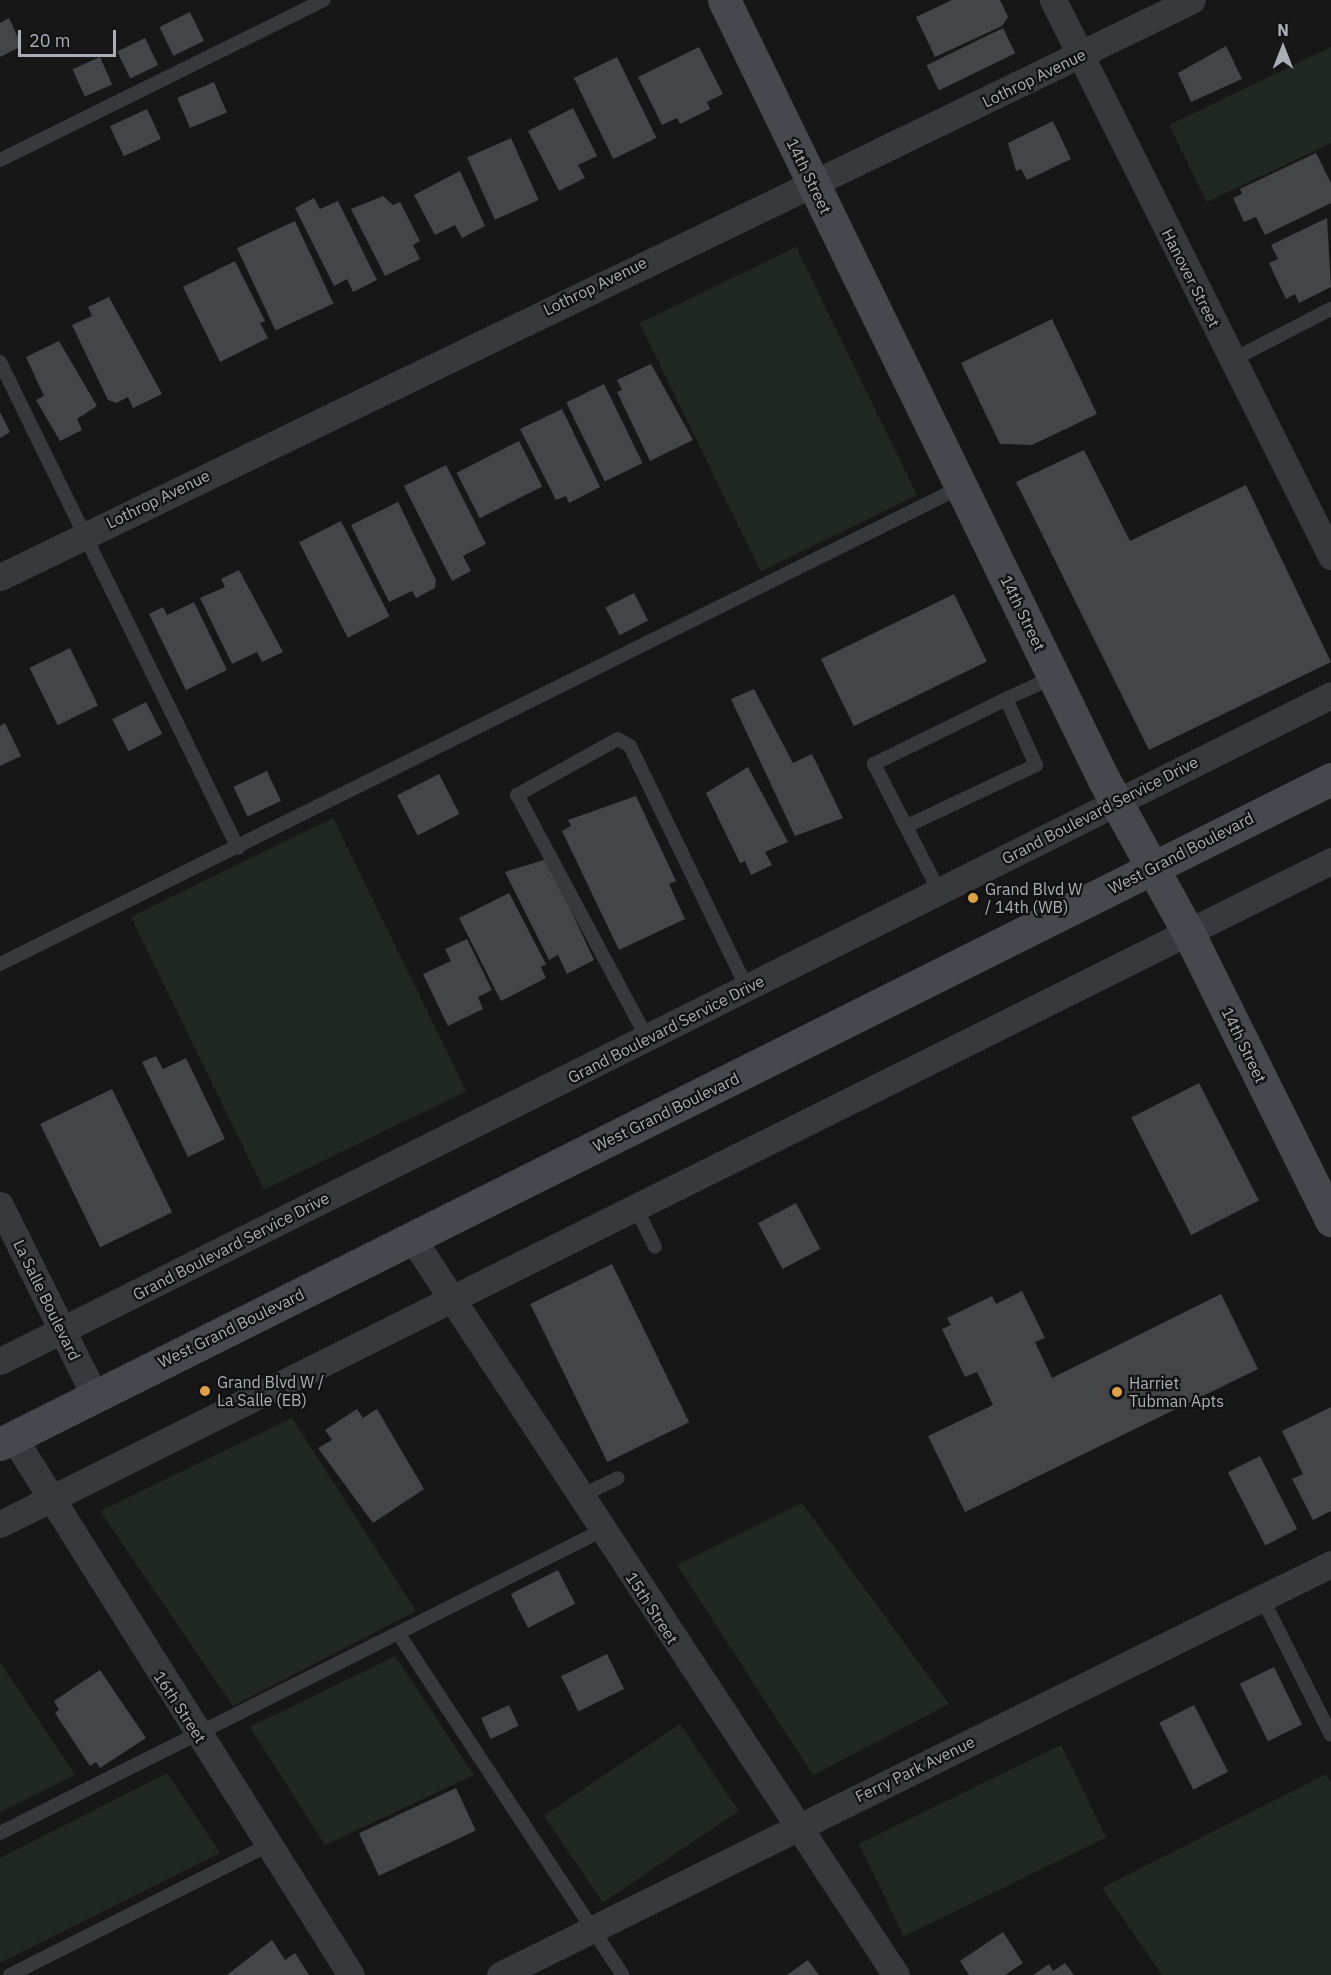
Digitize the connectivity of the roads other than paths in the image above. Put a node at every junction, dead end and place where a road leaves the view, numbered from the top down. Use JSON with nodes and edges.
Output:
{"nodes":[{"id":1,"x":324,"y":0,"type":"edge"},
{"id":2,"x":724,"y":0,"type":"edge"},
{"id":3,"x":1053,"y":0,"type":"edge"},
{"id":4,"x":1192,"y":0,"type":"edge"},
{"id":5,"x":1080,"y":55,"type":"junction"},
{"id":6,"x":0,"y":160,"type":"edge"},
{"id":7,"x":811,"y":181,"type":"junction"},
{"id":8,"x":1331,"y":309,"type":"edge"},
{"id":9,"x":1232,"y":360,"type":"junction"},
{"id":10,"x":0,"y":362,"type":"edge"},
{"id":11,"x":961,"y":487,"type":"junction"},
{"id":12,"x":84,"y":536,"type":"junction"},
{"id":13,"x":1331,"y":556,"type":"edge"},
{"id":14,"x":0,"y":577,"type":"edge"},
{"id":15,"x":1054,"y":677,"type":"junction"},
{"id":16,"x":1331,"y":694,"type":"edge"},
{"id":17,"x":1006,"y":699,"type":"junction"},
{"id":18,"x":1331,"y":778,"type":"edge"},
{"id":19,"x":1116,"y":803,"type":"junction"},
{"id":20,"x":907,"y":826,"type":"junction"},
{"id":21,"x":237,"y":848,"type":"junction"},
{"id":22,"x":1331,"y":861,"type":"edge"},
{"id":23,"x":1151,"y":868,"type":"junction"},
{"id":24,"x":939,"y":891,"type":"junction"},
{"id":25,"x":1188,"y":932,"type":"junction"},
{"id":26,"x":0,"y":964,"type":"edge"},
{"id":27,"x":747,"y":988,"type":"junction"},
{"id":28,"x":647,"y":1038,"type":"junction"},
{"id":29,"x":0,"y":1205,"type":"edge"},
{"id":30,"x":636,"y":1208,"type":"junction"},
{"id":31,"x":1331,"y":1220,"type":"edge"},
{"id":32,"x":412,"y":1238,"type":"junction"},
{"id":33,"x":654,"y":1247,"type":"dead end"},
{"id":34,"x":449,"y":1301,"type":"junction"},
{"id":35,"x":62,"y":1330,"type":"junction"},
{"id":36,"x":0,"y":1361,"type":"edge"},
{"id":37,"x":95,"y":1396,"type":"junction"},
{"id":38,"x":6,"y":1441,"type":"edge"},
{"id":39,"x":618,"y":1478,"type":"dead end"},
{"id":40,"x":579,"y":1497,"type":"junction"},
{"id":41,"x":48,"y":1500,"type":"junction"},
{"id":42,"x":0,"y":1524,"type":"edge"},
{"id":43,"x":601,"y":1531,"type":"junction"},
{"id":44,"x":1331,"y":1564,"type":"edge"},
{"id":45,"x":1262,"y":1599,"type":"junction"},
{"id":46,"x":398,"y":1633,"type":"junction"},
{"id":47,"x":197,"y":1734,"type":"junction"},
{"id":48,"x":1331,"y":1735,"type":"edge"},
{"id":49,"x":798,"y":1828,"type":"junction"},
{"id":50,"x":0,"y":1833,"type":"edge"},
{"id":51,"x":268,"y":1845,"type":"junction"},
{"id":52,"x":592,"y":1929,"type":"junction"},
{"id":53,"x":10,"y":1975,"type":"edge"},
{"id":54,"x":351,"y":1975,"type":"edge"},
{"id":55,"x":500,"y":1975,"type":"edge"},
{"id":56,"x":623,"y":1975,"type":"edge"},
{"id":57,"x":896,"y":1975,"type":"edge"}],
"edges":[{"from":1,"to":6,"type":"lane"},
{"from":2,"to":7,"type":"main road","name":"14th Street"},
{"from":3,"to":5,"type":"street","name":"Hanover Street"},
{"from":4,"to":5,"type":"street","name":"Lothrop Avenue"},
{"from":5,"to":7,"type":"street","name":"Lothrop Avenue"},
{"from":5,"to":9,"type":"street","name":"Hanover Street"},
{"from":7,"to":11,"type":"main road","name":"14th Street"},
{"from":7,"to":12,"type":"street","name":"Lothrop Avenue"},
{"from":8,"to":9,"type":"lane"},
{"from":9,"to":13,"type":"street","name":"Hanover Street"},
{"from":10,"to":12,"type":"lane"},
{"from":11,"to":15,"type":"main road","name":"14th Street"},
{"from":11,"to":21,"type":"lane"},
{"from":12,"to":14,"type":"street","name":"Lothrop Avenue"},
{"from":12,"to":21,"type":"lane"},
{"from":15,"to":17,"type":"lane"},
{"from":15,"to":19,"type":"main road","name":"14th Street"},
{"from":16,"to":19,"type":"street","name":"Grand Boulevard Service Drive"},
{"from":17,"to":20,"type":"lane"},
{"from":17,"to":20,"type":"lane"},
{"from":18,"to":23,"type":"main road","name":"West Grand Boulevard"},
{"from":19,"to":23,"type":"main road","name":"14th Street"},
{"from":19,"to":24,"type":"street","name":"Grand Boulevard Service Drive"},
{"from":20,"to":24,"type":"lane"},
{"from":21,"to":26,"type":"lane"},
{"from":22,"to":25,"type":"street"},
{"from":23,"to":25,"type":"main road","name":"14th Street"},
{"from":23,"to":32,"type":"main road","name":"West Grand Boulevard"},
{"from":24,"to":27,"type":"street","name":"Grand Boulevard Service Drive"},
{"from":25,"to":30,"type":"street"},
{"from":25,"to":31,"type":"main road","name":"14th Street"},
{"from":27,"to":28,"type":"street","name":"Grand Boulevard Service Drive"},
{"from":27,"to":28,"type":"lane"},
{"from":28,"to":35,"type":"street","name":"Grand Boulevard Service Drive"},
{"from":29,"to":35,"type":"street","name":"La Salle Boulevard"},
{"from":30,"to":33,"type":"lane"},
{"from":30,"to":34,"type":"street"},
{"from":32,"to":34,"type":"street","name":"15th Street"},
{"from":32,"to":37,"type":"main road","name":"West Grand Boulevard"},
{"from":34,"to":40,"type":"street","name":"15th Street"},
{"from":34,"to":41,"type":"street"},
{"from":35,"to":36,"type":"street","name":"Grand Boulevard Service Drive"},
{"from":35,"to":37,"type":"street","name":"La Salle Boulevard"},
{"from":37,"to":38,"type":"main road","name":"West Grand Boulevard"},
{"from":38,"to":41,"type":"street","name":"16th Street"},
{"from":39,"to":40,"type":"lane"},
{"from":40,"to":43,"type":"street","name":"15th Street"},
{"from":41,"to":42,"type":"street"},
{"from":41,"to":47,"type":"street","name":"16th Street"},
{"from":43,"to":46,"type":"lane"},
{"from":43,"to":49,"type":"street","name":"15th Street"},
{"from":44,"to":45,"type":"street","name":"Ferry Park Avenue"},
{"from":45,"to":48,"type":"lane"},
{"from":45,"to":49,"type":"street","name":"Ferry Park Avenue"},
{"from":46,"to":47,"type":"lane"},
{"from":46,"to":52,"type":"lane"},
{"from":47,"to":50,"type":"lane"},
{"from":47,"to":51,"type":"street","name":"16th Street"},
{"from":49,"to":52,"type":"street","name":"Ferry Park Avenue"},
{"from":49,"to":57,"type":"street","name":"15th Street"},
{"from":51,"to":53,"type":"lane"},
{"from":51,"to":54,"type":"street","name":"16th Street"},
{"from":52,"to":55,"type":"street","name":"Ferry Park Avenue"},
{"from":52,"to":56,"type":"lane"}]}
